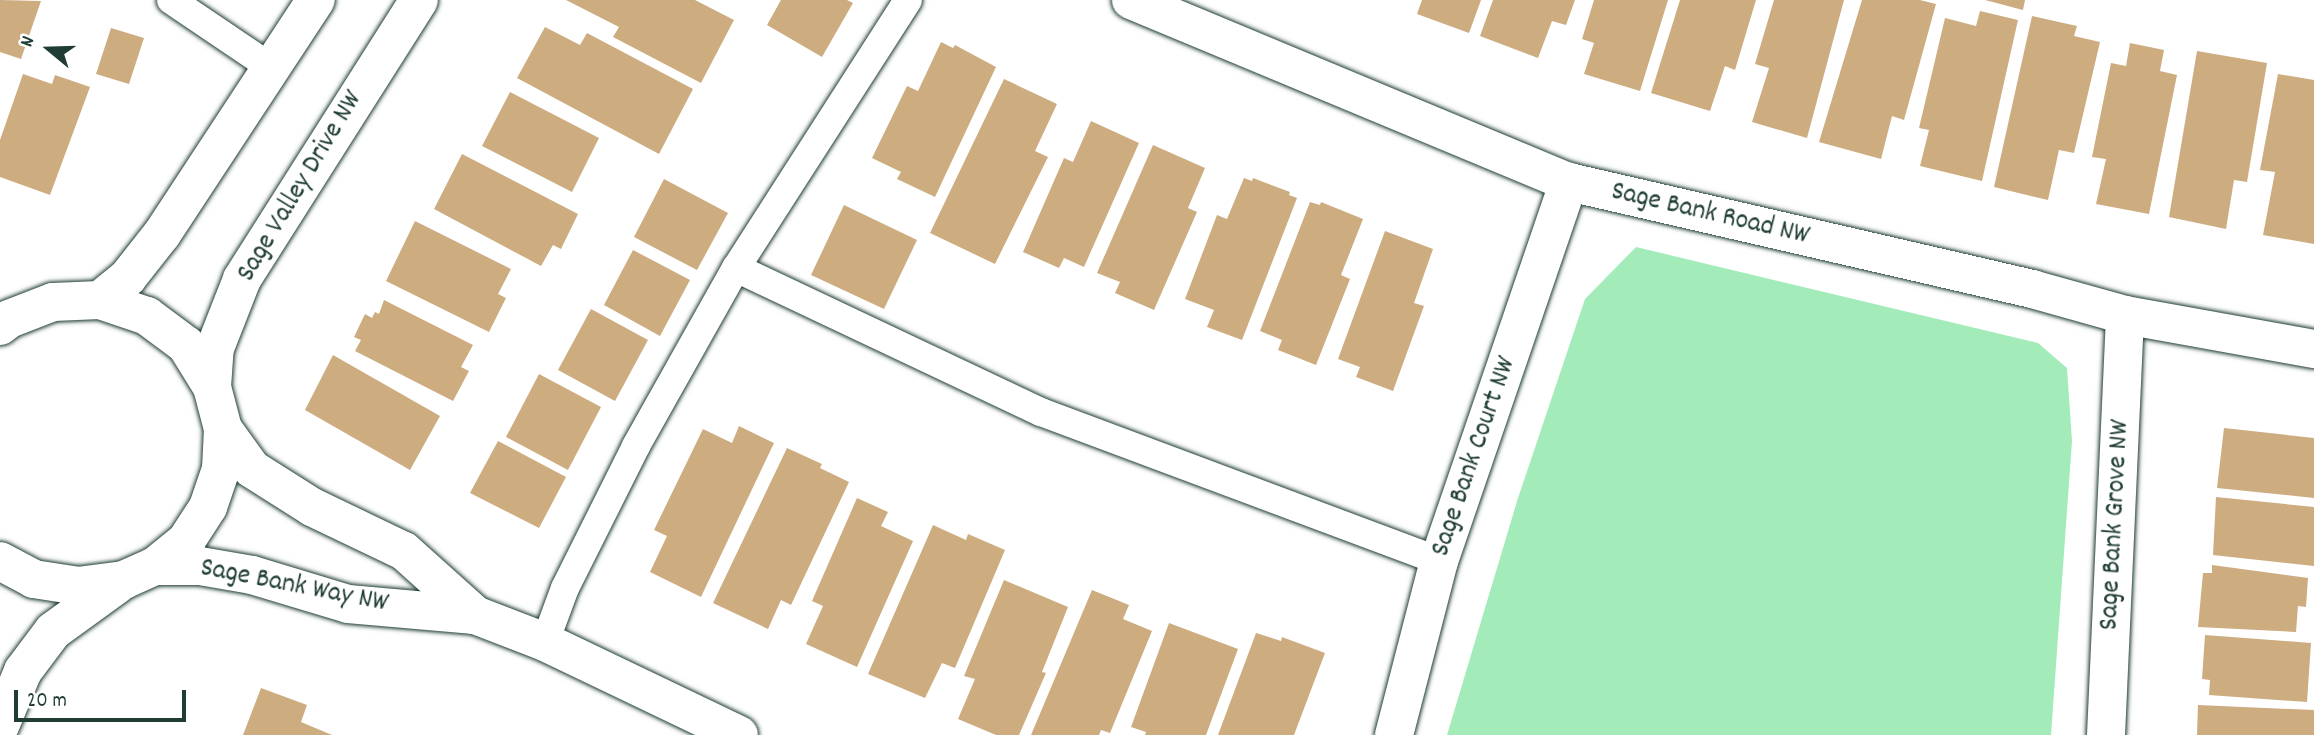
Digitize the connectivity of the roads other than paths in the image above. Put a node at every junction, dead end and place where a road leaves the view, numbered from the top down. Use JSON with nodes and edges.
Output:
{"nodes":[{"id":1,"x":171,"y":0,"type":"edge"},
{"id":2,"x":316,"y":0,"type":"edge"},
{"id":3,"x":419,"y":0,"type":"edge"},
{"id":4,"x":908,"y":0,"type":"edge"},
{"id":5,"x":1131,"y":0,"type":"edge"},
{"id":6,"x":272,"y":68,"type":"junction"},
{"id":7,"x":1569,"y":182,"type":"junction"},
{"id":8,"x":736,"y":268,"type":"junction"},
{"id":9,"x":100,"y":300,"type":"junction"},
{"id":10,"x":2126,"y":315,"type":"junction"},
{"id":11,"x":3,"y":321,"type":"edge"},
{"id":12,"x":2314,"y":349,"type":"edge"},
{"id":13,"x":212,"y":387,"type":"junction"},
{"id":14,"x":223,"y":429,"type":"junction"},
{"id":15,"x":0,"y":561,"type":"edge"},
{"id":16,"x":1438,"y":561,"type":"junction"},
{"id":17,"x":139,"y":573,"type":"junction"},
{"id":18,"x":475,"y":615,"type":"junction"},
{"id":19,"x":545,"y":642,"type":"junction"},
{"id":20,"x":0,"y":726,"type":"edge"},
{"id":21,"x":739,"y":735,"type":"edge"},
{"id":22,"x":1394,"y":735,"type":"edge"},
{"id":23,"x":2106,"y":735,"type":"edge"}],
"edges":[{"from":1,"to":6,"type":"lane"},
{"from":2,"to":6,"type":"street"},
{"from":3,"to":13,"type":"street","name":"Sage Valley Drive NW"},
{"from":4,"to":8,"type":"lane"},
{"from":5,"to":7,"type":"street","name":"Sage Bank Road NW"},
{"from":6,"to":9,"type":"street"},
{"from":7,"to":10,"type":"street","name":"Sage Bank Road NW"},
{"from":7,"to":16,"type":"street","name":"Sage Bank Court NW"},
{"from":8,"to":16,"type":"lane"},
{"from":8,"to":19,"type":"lane"},
{"from":9,"to":11,"type":"street"},
{"from":9,"to":13,"type":"street"},
{"from":10,"to":12,"type":"street","name":"Sage Bank Road NW"},
{"from":10,"to":23,"type":"street","name":"Sage Bank Grove NW"},
{"from":13,"to":14,"type":"street"},
{"from":14,"to":17,"type":"street"},
{"from":14,"to":18,"type":"street","name":"Sage Bank Way NW"},
{"from":15,"to":17,"type":"street","name":"Sage Bank Way NW"},
{"from":16,"to":22,"type":"street","name":"Sage Bank Court NW"},
{"from":17,"to":18,"type":"street","name":"Sage Bank Way NW"},
{"from":17,"to":20,"type":"street"},
{"from":18,"to":19,"type":"street","name":"Sage Bank Way NW"},
{"from":19,"to":21,"type":"street","name":"Sage Bank Way NW"}]}
